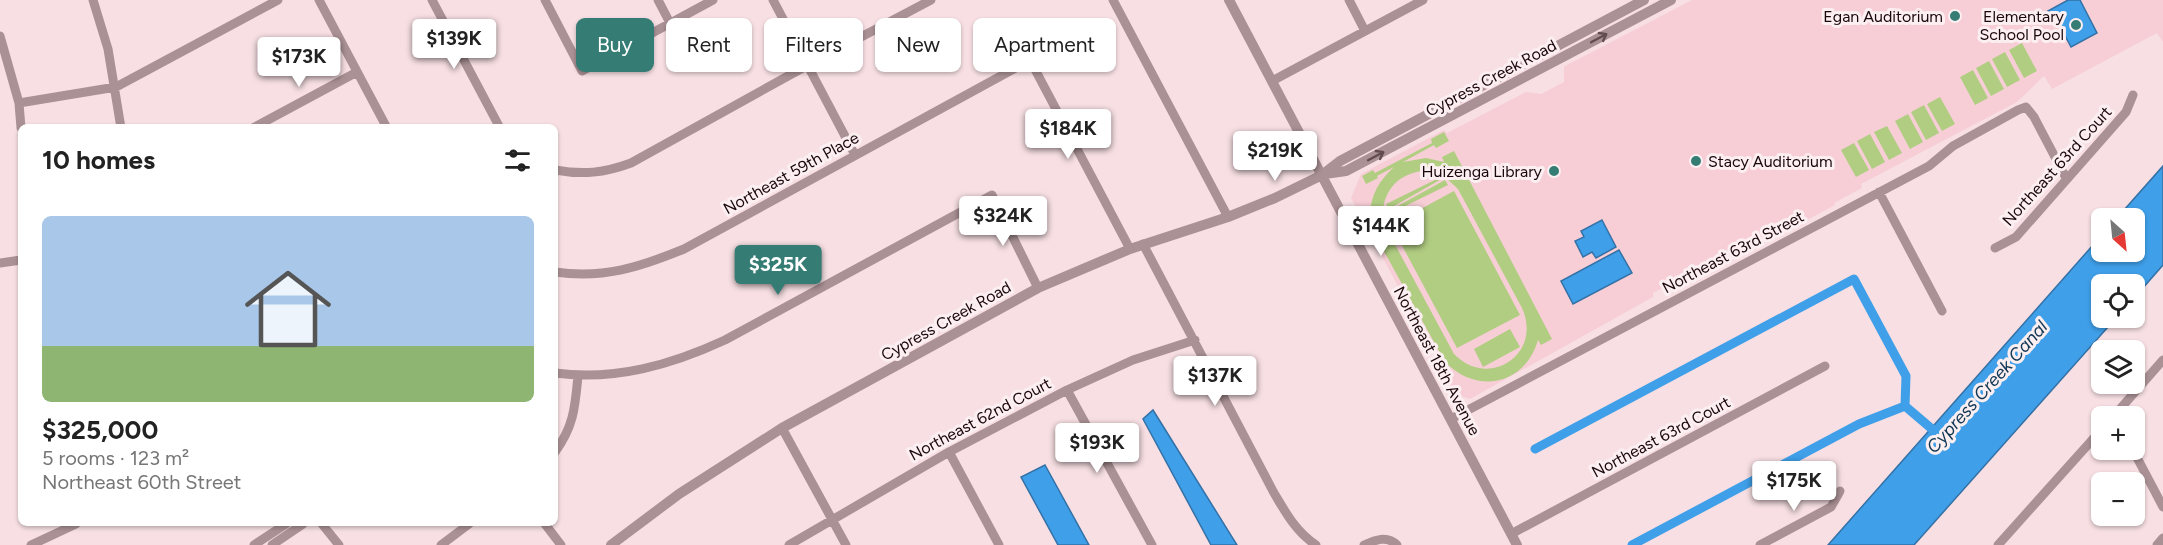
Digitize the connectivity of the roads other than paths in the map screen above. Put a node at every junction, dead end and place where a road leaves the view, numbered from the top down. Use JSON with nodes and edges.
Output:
{"nodes":[{"id":1,"x":93,"y":0,"type":"edge"},
{"id":2,"x":278,"y":0,"type":"edge"},
{"id":3,"x":319,"y":0,"type":"edge"},
{"id":4,"x":432,"y":0,"type":"edge"},
{"id":5,"x":545,"y":0,"type":"edge"},
{"id":6,"x":658,"y":0,"type":"edge"},
{"id":7,"x":713,"y":0,"type":"edge"},
{"id":8,"x":773,"y":0,"type":"edge"},
{"id":9,"x":931,"y":0,"type":"edge"},
{"id":10,"x":1113,"y":0,"type":"edge"},
{"id":11,"x":1229,"y":0,"type":"edge"},
{"id":12,"x":1349,"y":0,"type":"edge"},
{"id":13,"x":1423,"y":0,"type":"edge"},
{"id":14,"x":1644,"y":0,"type":"edge"},
{"id":15,"x":1671,"y":0,"type":"edge"},
{"id":16,"x":667,"y":18,"type":"edge"},
{"id":17,"x":679,"y":18,"type":"edge"},
{"id":18,"x":783,"y":18,"type":"edge"},
{"id":19,"x":666,"y":25,"type":"edge"},
{"id":20,"x":1365,"y":31,"type":"junction"},
{"id":21,"x":0,"y":36,"type":"edge"},
{"id":22,"x":863,"y":36,"type":"edge"},
{"id":23,"x":357,"y":72,"type":"junction"},
{"id":24,"x":795,"y":72,"type":"edge"},
{"id":25,"x":812,"y":72,"type":"edge"},
{"id":26,"x":1272,"y":81,"type":"junction"},
{"id":27,"x":116,"y":87,"type":"junction"},
{"id":28,"x":2133,"y":95,"type":"dead end"},
{"id":29,"x":19,"y":103,"type":"junction"},
{"id":30,"x":21,"y":124,"type":"edge"},
{"id":31,"x":121,"y":124,"type":"edge"},
{"id":32,"x":260,"y":124,"type":"edge"},
{"id":33,"x":385,"y":124,"type":"edge"},
{"id":34,"x":498,"y":124,"type":"edge"},
{"id":35,"x":855,"y":155,"type":"junction"},
{"id":36,"x":558,"y":170,"type":"edge"},
{"id":37,"x":1322,"y":175,"type":"junction"},
{"id":38,"x":2066,"y":178,"type":"junction"},
{"id":39,"x":1879,"y":192,"type":"junction"},
{"id":40,"x":1228,"y":217,"type":"junction"},
{"id":41,"x":1143,"y":244,"type":"junction"},
{"id":42,"x":1995,"y":248,"type":"dead end"},
{"id":43,"x":1130,"y":249,"type":"junction"},
{"id":44,"x":18,"y":260,"type":"edge"},
{"id":45,"x":0,"y":262,"type":"edge"},
{"id":46,"x":558,"y":272,"type":"edge"},
{"id":47,"x":1038,"y":288,"type":"junction"},
{"id":48,"x":1942,"y":311,"type":"dead end"},
{"id":49,"x":1195,"y":340,"type":"junction"},
{"id":50,"x":2163,"y":360,"type":"edge"},
{"id":51,"x":1826,"y":366,"type":"dead end"},
{"id":52,"x":558,"y":373,"type":"edge"},
{"id":53,"x":578,"y":376,"type":"junction"},
{"id":54,"x":1067,"y":390,"type":"junction"},
{"id":55,"x":2123,"y":406,"type":"edge"},
{"id":56,"x":1451,"y":419,"type":"junction"},
{"id":57,"x":782,"y":428,"type":"junction"},
{"id":58,"x":2091,"y":441,"type":"edge"},
{"id":59,"x":558,"y":448,"type":"edge"},
{"id":60,"x":949,"y":452,"type":"junction"},
{"id":61,"x":2138,"y":460,"type":"edge"},
{"id":62,"x":1840,"y":491,"type":"dead end"},
{"id":63,"x":2163,"y":507,"type":"edge"},
{"id":64,"x":831,"y":519,"type":"junction"},
{"id":65,"x":72,"y":526,"type":"edge"},
{"id":66,"x":283,"y":526,"type":"edge"},
{"id":67,"x":300,"y":526,"type":"edge"},
{"id":68,"x":324,"y":526,"type":"edge"},
{"id":69,"x":466,"y":526,"type":"edge"},
{"id":70,"x":547,"y":526,"type":"edge"},
{"id":71,"x":1511,"y":534,"type":"junction"},
{"id":72,"x":2163,"y":538,"type":"edge"},
{"id":73,"x":31,"y":545,"type":"edge"},
{"id":74,"x":254,"y":545,"type":"edge"},
{"id":75,"x":272,"y":545,"type":"edge"},
{"id":76,"x":339,"y":545,"type":"edge"},
{"id":77,"x":441,"y":545,"type":"edge"},
{"id":78,"x":561,"y":545,"type":"edge"},
{"id":79,"x":611,"y":545,"type":"edge"},
{"id":80,"x":789,"y":545,"type":"edge"},
{"id":81,"x":846,"y":545,"type":"edge"},
{"id":82,"x":999,"y":545,"type":"edge"},
{"id":83,"x":1152,"y":545,"type":"edge"},
{"id":84,"x":1316,"y":545,"type":"edge"},
{"id":85,"x":1364,"y":545,"type":"edge"},
{"id":86,"x":1397,"y":545,"type":"edge"},
{"id":87,"x":1517,"y":545,"type":"edge"},
{"id":88,"x":1760,"y":545,"type":"edge"},
{"id":89,"x":1998,"y":545,"type":"edge"},
{"id":90,"x":2157,"y":545,"type":"edge"}],
"edges":[{"from":1,"to":27,"type":"street"},
{"from":2,"to":27,"type":"street"},
{"from":3,"to":23,"type":"street"},
{"from":4,"to":34,"type":"street"},
{"from":5,"to":19,"type":"street"},
{"from":6,"to":16,"type":"street"},
{"from":7,"to":17,"type":"street"},
{"from":8,"to":18,"type":"street"},
{"from":9,"to":22,"type":"street"},
{"from":10,"to":40,"type":"street"},
{"from":11,"to":26,"type":"street","name":"Northeast 18th Avenue"},
{"from":12,"to":20,"type":"street"},
{"from":13,"to":20,"type":"street"},
{"from":14,"to":37,"type":"street","name":"Cypress Creek Road"},
{"from":37,"to":15,"type":"street","name":"Cypress Creek Road","one_way":true},
{"from":20,"to":26,"type":"street"},
{"from":21,"to":29,"type":"street"},
{"from":23,"to":32,"type":"street"},
{"from":23,"to":33,"type":"street"},
{"from":24,"to":36,"type":"street"},
{"from":25,"to":35,"type":"street"},
{"from":26,"to":37,"type":"street","name":"Northeast 18th Avenue"},
{"from":27,"to":29,"type":"street"},
{"from":27,"to":31,"type":"street"},
{"from":28,"to":38,"type":"street","name":"Northeast 63rd Court"},
{"from":29,"to":30,"type":"street"},
{"from":35,"to":43,"type":"street","name":"Northeast 59th Place"},
{"from":35,"to":46,"type":"street","name":"Northeast 59th Place"},
{"from":37,"to":40,"type":"street","name":"Cypress Creek Road"},
{"from":37,"to":56,"type":"street","name":"Northeast 18th Avenue"},
{"from":38,"to":39,"type":"street","name":"Northeast 63rd Street"},
{"from":38,"to":42,"type":"street","name":"Northeast 63rd Court"},
{"from":39,"to":48,"type":"street"},
{"from":39,"to":56,"type":"street","name":"Northeast 63rd Street"},
{"from":40,"to":41,"type":"street","name":"Cypress Creek Road"},
{"from":41,"to":43,"type":"street","name":"Cypress Creek Road"},
{"from":41,"to":49,"type":"street"},
{"from":43,"to":47,"type":"street","name":"Cypress Creek Road"},
{"from":44,"to":45,"type":"street"},
{"from":47,"to":53,"type":"street"},
{"from":47,"to":57,"type":"street","name":"Cypress Creek Road"},
{"from":49,"to":54,"type":"street","name":"Northeast 62nd Court"},
{"from":49,"to":84,"type":"street"},
{"from":50,"to":55,"type":"street"},
{"from":51,"to":71,"type":"street","name":"Northeast 63rd Court"},
{"from":52,"to":53,"type":"street"},
{"from":53,"to":59,"type":"street"},
{"from":54,"to":60,"type":"street","name":"Northeast 62nd Court"},
{"from":54,"to":83,"type":"street"},
{"from":56,"to":71,"type":"street","name":"Northeast 18th Avenue"},
{"from":57,"to":64,"type":"street"},
{"from":57,"to":79,"type":"street","name":"Cypress Creek Road"},
{"from":58,"to":89,"type":"street"},
{"from":60,"to":64,"type":"street","name":"Northeast 62nd Court"},
{"from":60,"to":82,"type":"street"},
{"from":61,"to":63,"type":"street"},
{"from":62,"to":88,"type":"street"},
{"from":64,"to":80,"type":"street","name":"Northeast 62nd Court"},
{"from":64,"to":81,"type":"street"},
{"from":65,"to":73,"type":"street"},
{"from":66,"to":74,"type":"street"},
{"from":67,"to":75,"type":"street"},
{"from":68,"to":76,"type":"street"},
{"from":69,"to":77,"type":"street"},
{"from":70,"to":78,"type":"street"},
{"from":71,"to":87,"type":"street","name":"Northeast 18th Avenue"},
{"from":72,"to":90,"type":"street"},
{"from":85,"to":86,"type":"street"}]}
